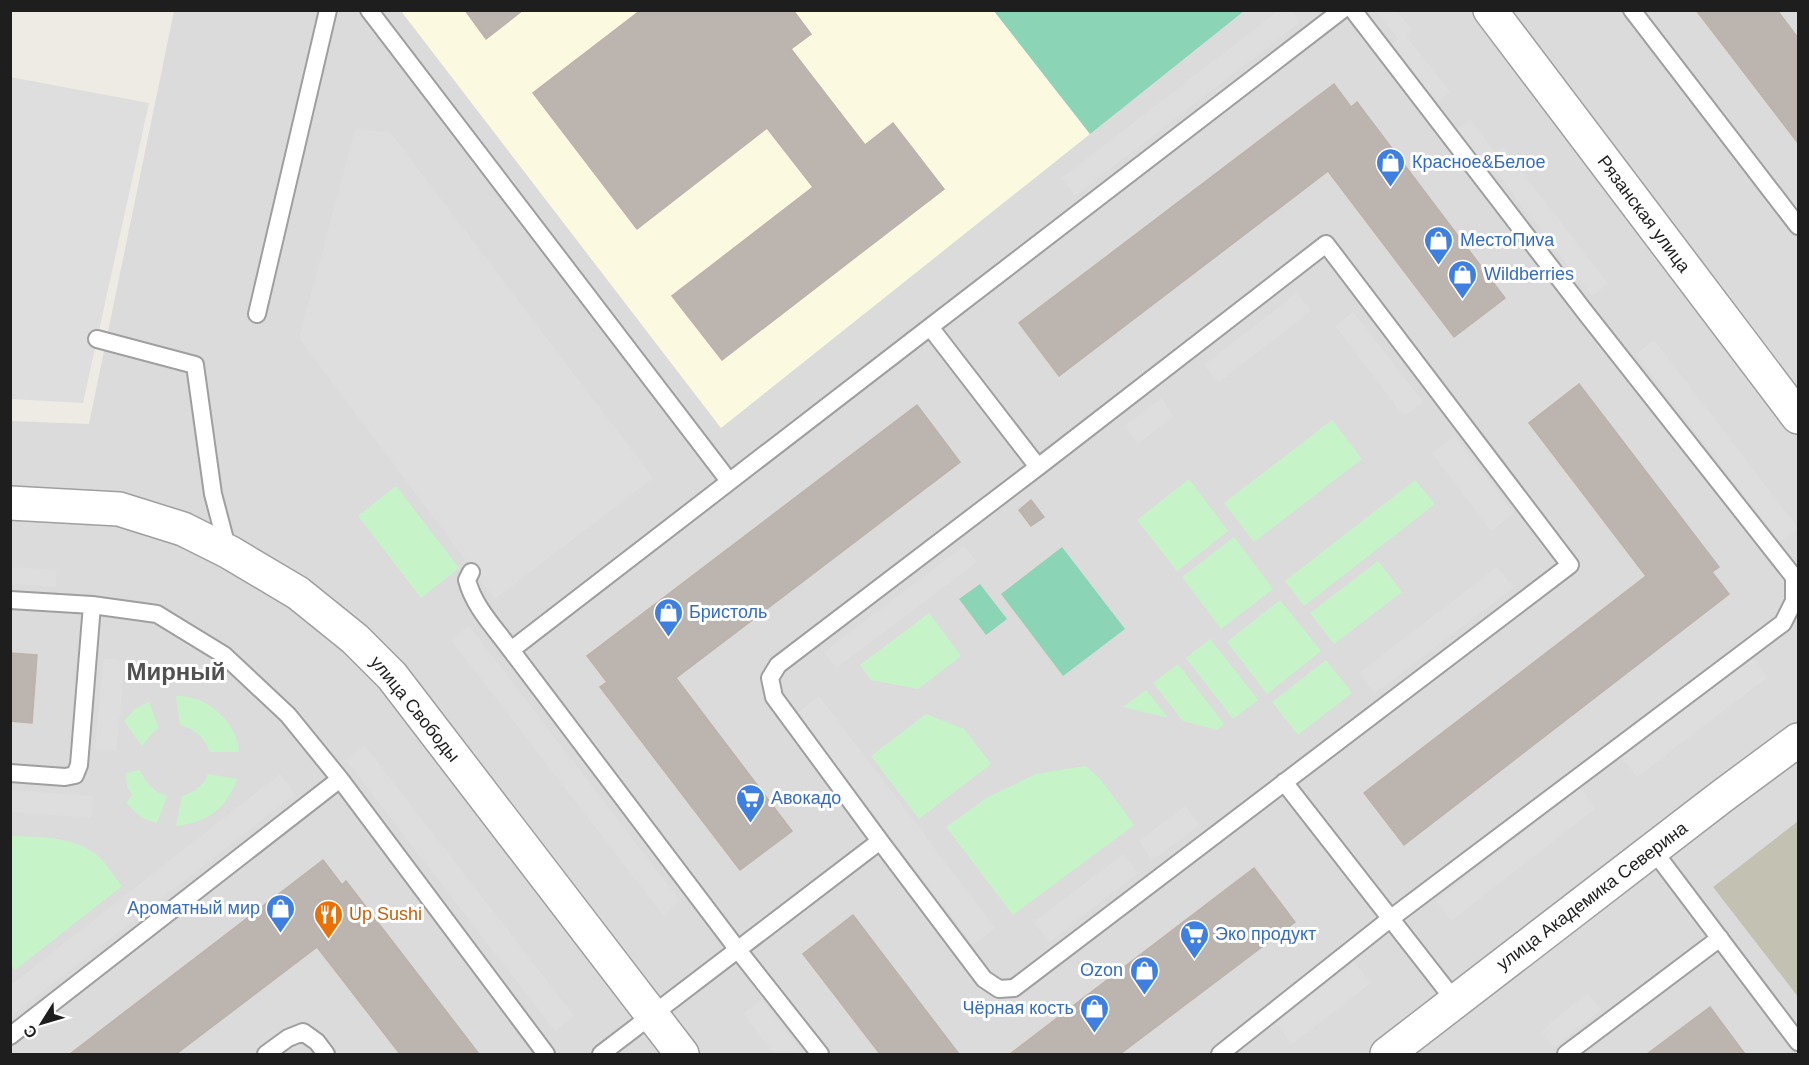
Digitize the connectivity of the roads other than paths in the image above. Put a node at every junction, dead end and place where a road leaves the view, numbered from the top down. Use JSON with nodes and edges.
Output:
{"nodes":[{"id":1,"x":328,"y":10,"type":"edge"},
{"id":2,"x":369,"y":10,"type":"edge"},
{"id":3,"x":1342,"y":10,"type":"edge"},
{"id":4,"x":1353,"y":10,"type":"edge"},
{"id":5,"x":1490,"y":10,"type":"edge"},
{"id":6,"x":1632,"y":10,"type":"edge"},
{"id":7,"x":1798,"y":226,"type":"edge"},
{"id":8,"x":257,"y":314,"type":"dead end"},
{"id":9,"x":930,"y":327,"type":"junction"},
{"id":10,"x":97,"y":339,"type":"dead end"},
{"id":11,"x":1798,"y":417,"type":"edge"},
{"id":12,"x":1038,"y":467,"type":"junction"},
{"id":13,"x":729,"y":481,"type":"junction"},
{"id":14,"x":10,"y":503,"type":"edge"},
{"id":15,"x":229,"y":552,"type":"junction"},
{"id":16,"x":471,"y":572,"type":"dead end"},
{"id":17,"x":10,"y":600,"type":"edge"},
{"id":18,"x":92,"y":605,"type":"junction"},
{"id":19,"x":511,"y":650,"type":"junction"},
{"id":20,"x":1798,"y":740,"type":"edge"},
{"id":21,"x":10,"y":774,"type":"edge"},
{"id":22,"x":340,"y":779,"type":"junction"},
{"id":23,"x":1284,"y":782,"type":"junction"},
{"id":24,"x":880,"y":841,"type":"junction"},
{"id":25,"x":1653,"y":850,"type":"junction"},
{"id":26,"x":1390,"y":920,"type":"junction"},
{"id":27,"x":1720,"y":938,"type":"junction"},
{"id":28,"x":738,"y":950,"type":"junction"},
{"id":29,"x":1455,"y":1001,"type":"junction"},
{"id":30,"x":652,"y":1015,"type":"junction"},
{"id":31,"x":10,"y":1036,"type":"edge"},
{"id":32,"x":1798,"y":1042,"type":"edge"},
{"id":33,"x":266,"y":1054,"type":"edge"},
{"id":34,"x":327,"y":1054,"type":"edge"},
{"id":35,"x":546,"y":1054,"type":"edge"},
{"id":36,"x":601,"y":1054,"type":"edge"},
{"id":37,"x":682,"y":1054,"type":"edge"},
{"id":38,"x":820,"y":1054,"type":"edge"},
{"id":39,"x":1220,"y":1054,"type":"edge"},
{"id":40,"x":1387,"y":1054,"type":"edge"},
{"id":41,"x":1566,"y":1054,"type":"edge"}],
"edges":[{"from":1,"to":8,"type":"lane"},
{"from":2,"to":13,"type":"lane"},
{"from":3,"to":9,"type":"lane"},
{"from":4,"to":26,"type":"lane"},
{"from":5,"to":11,"type":"street","name":"Рязанская улица"},
{"from":6,"to":7,"type":"lane"},
{"from":9,"to":12,"type":"lane"},
{"from":9,"to":13,"type":"lane"},
{"from":10,"to":15,"type":"lane"},
{"from":12,"to":23,"type":"lane"},
{"from":12,"to":24,"type":"lane"},
{"from":13,"to":19,"type":"lane"},
{"from":14,"to":15,"type":"street","name":"улица Свободы"},
{"from":15,"to":30,"type":"street","name":"улица Свободы"},
{"from":16,"to":19,"type":"lane"},
{"from":17,"to":18,"type":"lane"},
{"from":18,"to":21,"type":"lane"},
{"from":18,"to":22,"type":"lane"},
{"from":19,"to":28,"type":"lane"},
{"from":20,"to":25,"type":"street","name":"улица Академика Северина"},
{"from":22,"to":31,"type":"lane"},
{"from":22,"to":35,"type":"lane"},
{"from":23,"to":24,"type":"lane"},
{"from":23,"to":26,"type":"lane"},
{"from":24,"to":28,"type":"lane"},
{"from":25,"to":27,"type":"lane"},
{"from":25,"to":29,"type":"street","name":"улица Академика Северина"},
{"from":26,"to":29,"type":"lane"},
{"from":26,"to":39,"type":"lane"},
{"from":27,"to":32,"type":"lane"},
{"from":27,"to":41,"type":"lane"},
{"from":28,"to":30,"type":"lane"},
{"from":28,"to":38,"type":"lane"},
{"from":29,"to":40,"type":"street","name":"улица Академика Северина"},
{"from":30,"to":36,"type":"lane"},
{"from":30,"to":37,"type":"street","name":"улица Свободы"},
{"from":33,"to":34,"type":"lane"}]}
